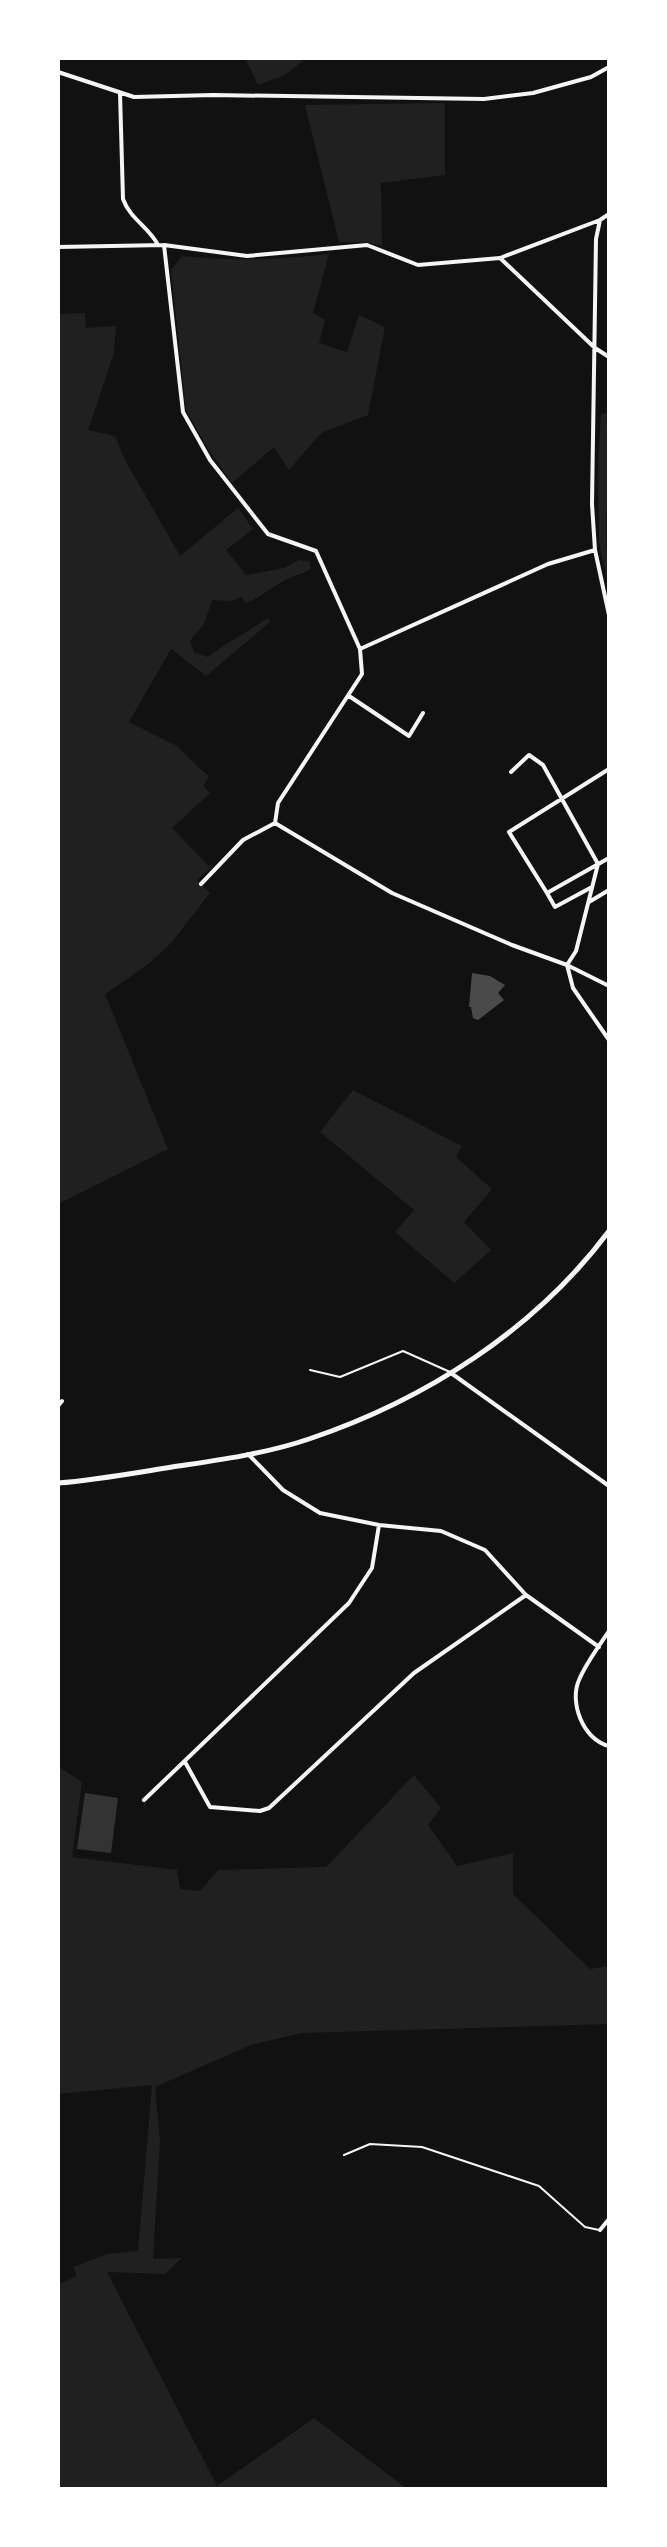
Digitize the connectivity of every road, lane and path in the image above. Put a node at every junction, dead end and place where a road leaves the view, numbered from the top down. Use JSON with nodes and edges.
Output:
{"nodes":[{"id":1,"x":609,"y":67,"type":"edge"},
{"id":2,"x":58,"y":72,"type":"edge"},
{"id":3,"x":120,"y":93,"type":"junction"},
{"id":4,"x":609,"y":214,"type":"edge"},
{"id":5,"x":600,"y":220,"type":"junction"},
{"id":6,"x":161,"y":245,"type":"junction"},
{"id":7,"x":58,"y":247,"type":"edge"},
{"id":8,"x":500,"y":258,"type":"junction"},
{"id":9,"x":595,"y":348,"type":"junction"},
{"id":10,"x":609,"y":357,"type":"edge"},
{"id":11,"x":595,"y":550,"type":"junction"},
{"id":12,"x":609,"y":615,"type":"edge"},
{"id":13,"x":360,"y":649,"type":"junction"},
{"id":14,"x":349,"y":696,"type":"junction"},
{"id":15,"x":423,"y":713,"type":"dead end"},
{"id":16,"x":609,"y":769,"type":"edge"},
{"id":17,"x":511,"y":772,"type":"dead end"},
{"id":18,"x":562,"y":799,"type":"junction"},
{"id":19,"x":275,"y":823,"type":"junction"},
{"id":20,"x":609,"y":858,"type":"edge"},
{"id":21,"x":598,"y":864,"type":"junction"},
{"id":22,"x":201,"y":884,"type":"dead end"},
{"id":23,"x":593,"y":886,"type":"junction"},
{"id":24,"x":609,"y":890,"type":"edge"},
{"id":25,"x":547,"y":893,"type":"junction"},
{"id":26,"x":589,"y":902,"type":"junction"},
{"id":27,"x":567,"y":965,"type":"junction"},
{"id":28,"x":609,"y":984,"type":"edge"},
{"id":29,"x":609,"y":1040,"type":"edge"},
{"id":30,"x":609,"y":1231,"type":"edge"},
{"id":31,"x":310,"y":1370,"type":"dead end"},
{"id":32,"x":451,"y":1373,"type":"junction"},
{"id":33,"x":248,"y":1454,"type":"junction"},
{"id":34,"x":58,"y":1483,"type":"edge"},
{"id":35,"x":609,"y":1486,"type":"edge"},
{"id":36,"x":379,"y":1525,"type":"junction"},
{"id":37,"x":526,"y":1595,"type":"junction"},
{"id":38,"x":609,"y":1631,"type":"edge"},
{"id":39,"x":599,"y":1647,"type":"junction"},
{"id":40,"x":609,"y":1746,"type":"edge"},
{"id":41,"x":185,"y":1762,"type":"junction"},
{"id":42,"x":144,"y":1800,"type":"dead end"},
{"id":43,"x":344,"y":2155,"type":"dead end"},
{"id":44,"x":609,"y":2219,"type":"edge"},
{"id":45,"x":600,"y":2230,"type":"joint"}],
"edges":[{"from":1,"to":3,"type":"street"},
{"from":2,"to":3,"type":"street"},
{"from":3,"to":6,"type":"street"},
{"from":4,"to":5,"type":"street"},
{"from":5,"to":8,"type":"street"},
{"from":5,"to":9,"type":"street"},
{"from":6,"to":7,"type":"street"},
{"from":6,"to":8,"type":"street"},
{"from":6,"to":13,"type":"street"},
{"from":8,"to":9,"type":"street"},
{"from":9,"to":10,"type":"street"},
{"from":9,"to":11,"type":"street"},
{"from":11,"to":12,"type":"street"},
{"from":11,"to":13,"type":"street"},
{"from":13,"to":14,"type":"street"},
{"from":14,"to":15,"type":"street"},
{"from":14,"to":19,"type":"street"},
{"from":16,"to":18,"type":"street"},
{"from":17,"to":18,"type":"street"},
{"from":18,"to":21,"type":"street"},
{"from":18,"to":25,"type":"street"},
{"from":19,"to":22,"type":"street"},
{"from":19,"to":27,"type":"street"},
{"from":20,"to":21,"type":"street"},
{"from":21,"to":23,"type":"street"},
{"from":21,"to":25,"type":"street"},
{"from":23,"to":25,"type":"street"},
{"from":23,"to":26,"type":"street"},
{"from":24,"to":26,"type":"street"},
{"from":26,"to":27,"type":"street"},
{"from":27,"to":28,"type":"street"},
{"from":27,"to":29,"type":"street"},
{"from":30,"to":32,"type":"street"},
{"from":31,"to":32,"type":"lane"},
{"from":32,"to":33,"type":"street"},
{"from":32,"to":35,"type":"street"},
{"from":33,"to":34,"type":"street"},
{"from":33,"to":36,"type":"street"},
{"from":36,"to":37,"type":"street"},
{"from":36,"to":41,"type":"street"},
{"from":37,"to":39,"type":"street"},
{"from":37,"to":41,"type":"street"},
{"from":38,"to":39,"type":"street"},
{"from":39,"to":40,"type":"street"},
{"from":41,"to":42,"type":"street"},
{"from":43,"to":45,"type":"lane"},
{"from":44,"to":45,"type":"street"}]}
